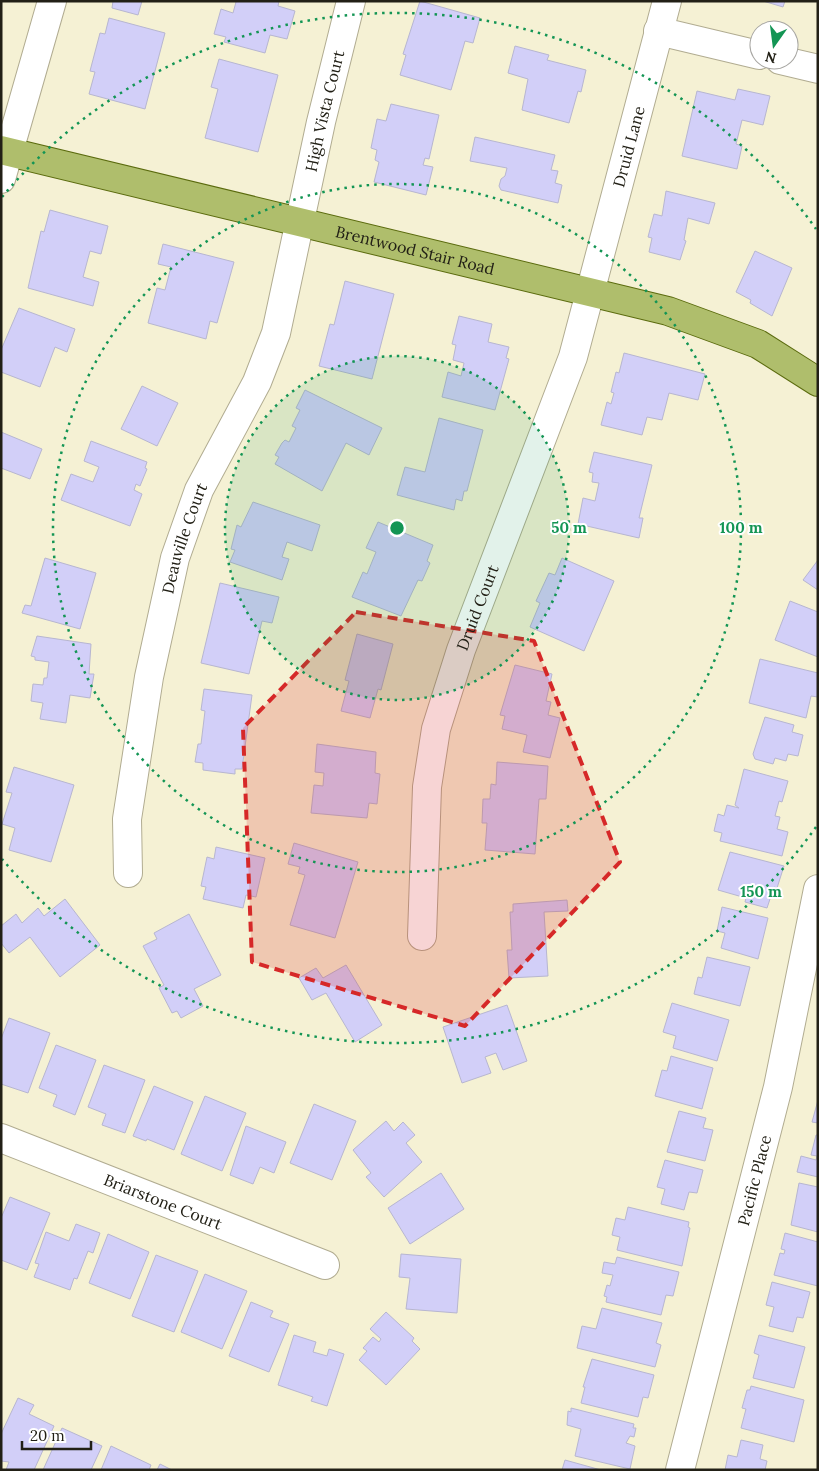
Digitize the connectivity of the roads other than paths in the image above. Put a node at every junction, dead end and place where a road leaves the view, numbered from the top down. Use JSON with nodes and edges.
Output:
{"nodes":[{"id":1,"x":52,"y":1,"type":"edge"},
{"id":2,"x":351,"y":1,"type":"edge"},
{"id":3,"x":667,"y":1,"type":"edge"},
{"id":4,"x":658,"y":31,"type":"junction"},
{"id":5,"x":749,"y":53,"type":"edge"},
{"id":6,"x":799,"y":64,"type":"edge"},
{"id":7,"x":818,"y":69,"type":"edge"},
{"id":8,"x":5,"y":151,"type":"edge"},
{"id":9,"x":1,"y":179,"type":"edge"},
{"id":10,"x":300,"y":221,"type":"junction"},
{"id":11,"x":589,"y":291,"type":"junction"},
{"id":12,"x":818,"y":382,"type":"edge"},
{"id":13,"x":128,"y":873,"type":"dead end"},
{"id":14,"x":818,"y":889,"type":"edge"},
{"id":15,"x":422,"y":936,"type":"dead end"},
{"id":16,"x":1,"y":1138,"type":"edge"},
{"id":17,"x":325,"y":1265,"type":"dead end"},
{"id":18,"x":680,"y":1470,"type":"edge"}],
"edges":[{"from":1,"to":8,"type":"street"},
{"from":2,"to":10,"type":"street","name":"High Vista Court"},
{"from":3,"to":4,"type":"street","name":"Druid Lane"},
{"from":4,"to":5,"type":"street"},
{"from":4,"to":11,"type":"street","name":"Druid Lane"},
{"from":6,"to":7,"type":"street"},
{"from":8,"to":9,"type":"street"},
{"from":8,"to":10,"type":"main road","name":"Brentwood Stair Road"},
{"from":10,"to":11,"type":"main road","name":"Brentwood Stair Road"},
{"from":10,"to":13,"type":"street","name":"Deauville Court"},
{"from":11,"to":12,"type":"main road","name":"Brentwood Stair Road"},
{"from":11,"to":15,"type":"street","name":"Druid Court"},
{"from":14,"to":18,"type":"street","name":"Pacific Place"},
{"from":16,"to":17,"type":"street","name":"Briarstone Court"}]}
